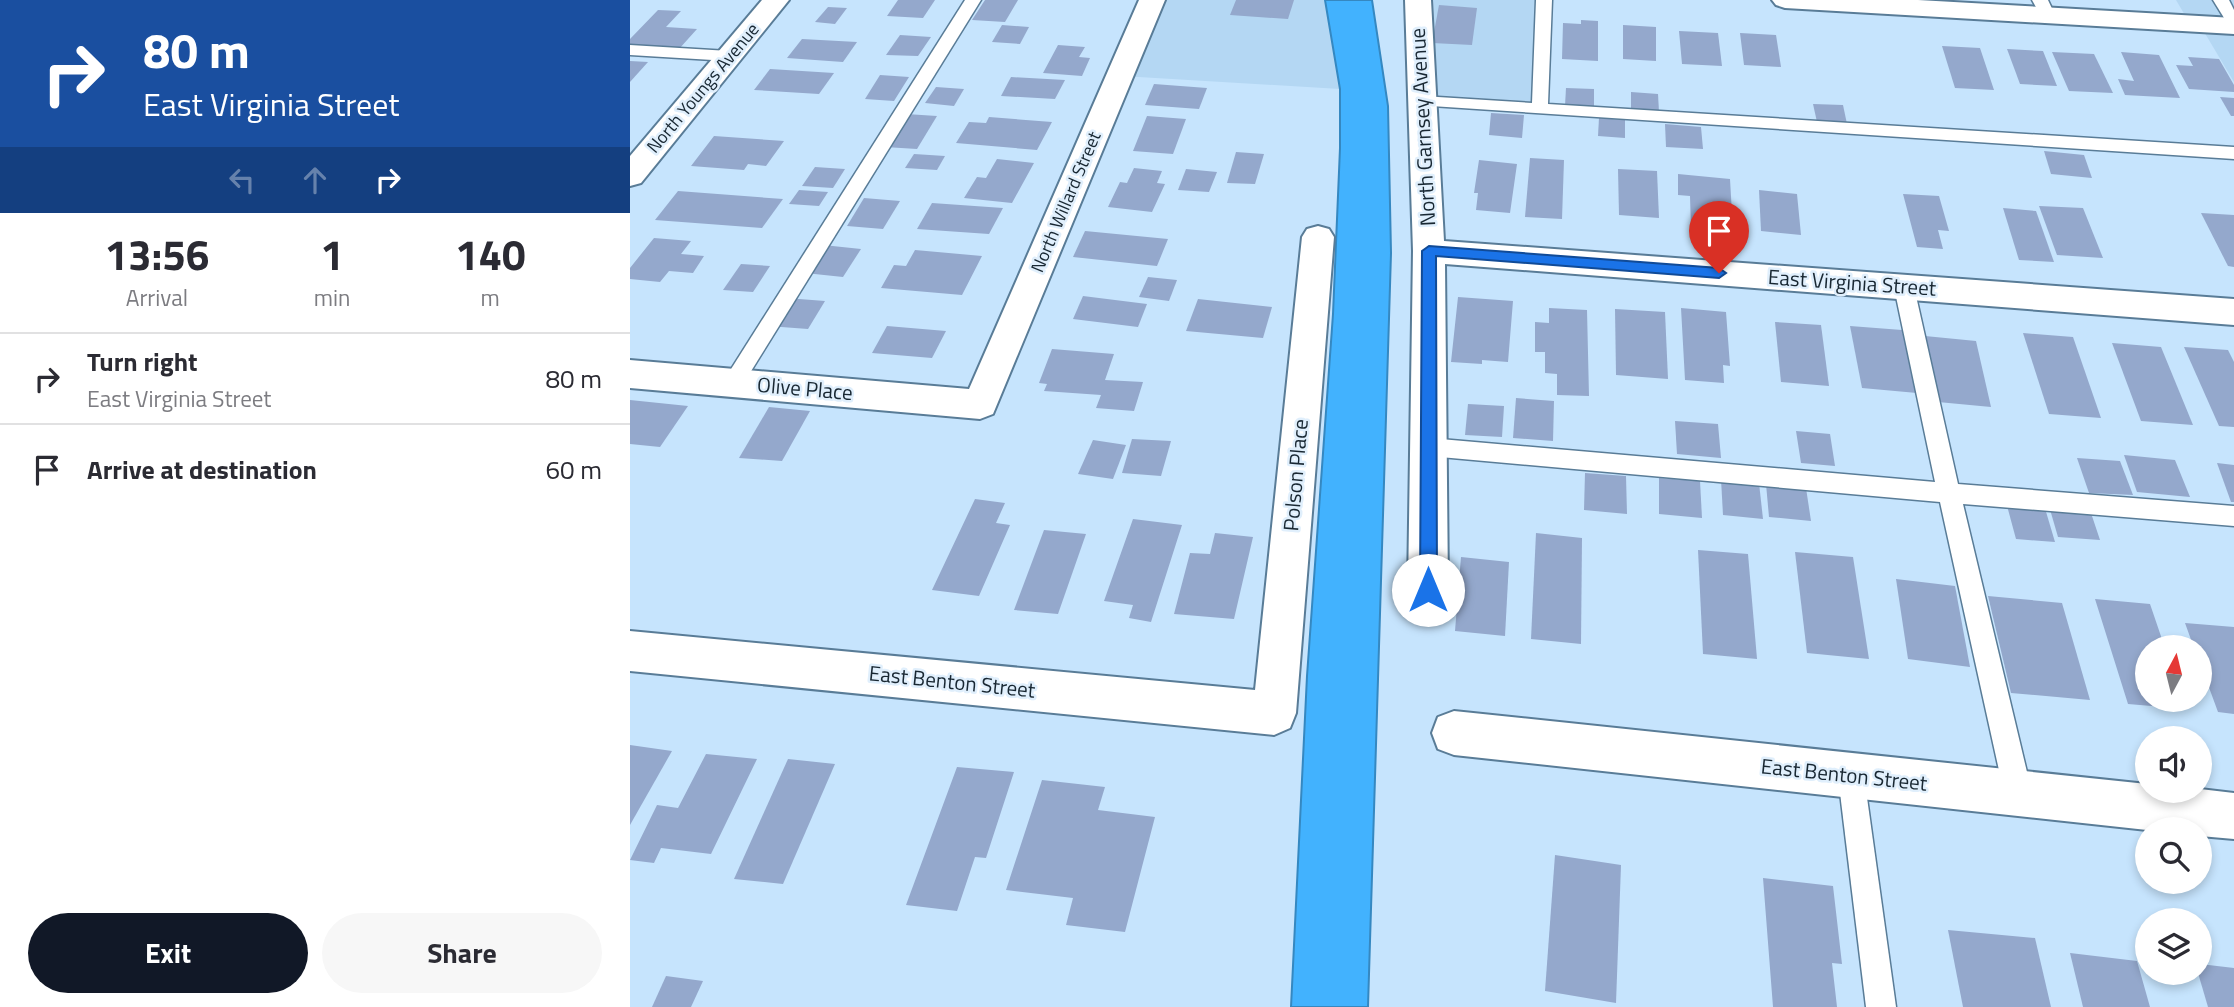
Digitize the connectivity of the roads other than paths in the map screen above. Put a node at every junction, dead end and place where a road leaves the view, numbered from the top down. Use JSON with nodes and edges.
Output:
{"nodes":[{"id":1,"x":776,"y":0,"type":"edge"},
{"id":2,"x":972,"y":0,"type":"edge"},
{"id":3,"x":1152,"y":0,"type":"edge"},
{"id":4,"x":1418,"y":0,"type":"edge"},
{"id":5,"x":1544,"y":0,"type":"edge"},
{"id":6,"x":1785,"y":0,"type":"edge"},
{"id":7,"x":2221,"y":0,"type":"edge"},
{"id":8,"x":1853,"y":2,"type":"edge"},
{"id":9,"x":2044,"y":8,"type":"edge"},
{"id":10,"x":2234,"y":25,"type":"edge"},
{"id":11,"x":630,"y":50,"type":"edge"},
{"id":12,"x":729,"y":56,"type":"junction"},
{"id":13,"x":1422,"y":101,"type":"junction"},
{"id":14,"x":1540,"y":108,"type":"junction"},
{"id":15,"x":2234,"y":153,"type":"edge"},
{"id":16,"x":630,"y":176,"type":"edge"},
{"id":17,"x":1318,"y":237,"type":"dead end"},
{"id":18,"x":1429,"y":251,"type":"junction"},
{"id":19,"x":1904,"y":287,"type":"junction"},
{"id":20,"x":2234,"y":313,"type":"edge"},
{"id":21,"x":630,"y":374,"type":"edge"},
{"id":22,"x":733,"y":383,"type":"junction"},
{"id":23,"x":980,"y":404,"type":"joint"},
{"id":24,"x":1429,"y":447,"type":"junction"},
{"id":25,"x":1949,"y":492,"type":"junction"},
{"id":26,"x":2234,"y":516,"type":"edge"},
{"id":27,"x":1428,"y":590,"type":"dead end"},
{"id":28,"x":630,"y":650,"type":"edge"},
{"id":29,"x":1274,"y":713,"type":"joint"},
{"id":30,"x":1454,"y":733,"type":"dead end"},
{"id":31,"x":1851,"y":775,"type":"junction"},
{"id":32,"x":2018,"y":793,"type":"junction"},
{"id":33,"x":2234,"y":816,"type":"edge"},
{"id":34,"x":1881,"y":1007,"type":"edge"}],
"edges":[{"from":1,"to":12,"type":"street","name":"North Youngs Avenue"},
{"from":2,"to":22,"type":"lane"},
{"from":3,"to":23,"type":"street","name":"North Willard Street"},
{"from":4,"to":13,"type":"street","name":"North Garnsey Avenue"},
{"from":5,"to":14,"type":"lane"},
{"from":6,"to":8,"type":"street"},
{"from":7,"to":10,"type":"lane"},
{"from":8,"to":9,"type":"street"},
{"from":9,"to":10,"type":"street"},
{"from":11,"to":12,"type":"lane"},
{"from":12,"to":16,"type":"street","name":"North Youngs Avenue"},
{"from":13,"to":14,"type":"lane"},
{"from":13,"to":18,"type":"street","name":"North Garnsey Avenue"},
{"from":14,"to":15,"type":"lane"},
{"from":17,"to":29,"type":"street","name":"Polson Place"},
{"from":18,"to":19,"type":"street","name":"East Virginia Street"},
{"from":18,"to":24,"type":"street","name":"North Garnsey Avenue"},
{"from":19,"to":20,"type":"street","name":"East Virginia Street"},
{"from":19,"to":25,"type":"lane"},
{"from":21,"to":22,"type":"street","name":"Olive Place"},
{"from":22,"to":23,"type":"street","name":"Olive Place"},
{"from":24,"to":25,"type":"lane"},
{"from":24,"to":27,"type":"street","name":"North Garnsey Avenue"},
{"from":25,"to":26,"type":"lane"},
{"from":25,"to":32,"type":"lane"},
{"from":28,"to":29,"type":"street","name":"East Benton Street"},
{"from":30,"to":31,"type":"street","name":"East Benton Street"},
{"from":31,"to":32,"type":"street","name":"East Benton Street"},
{"from":31,"to":34,"type":"lane"},
{"from":32,"to":33,"type":"street","name":"East Benton Street"}]}
